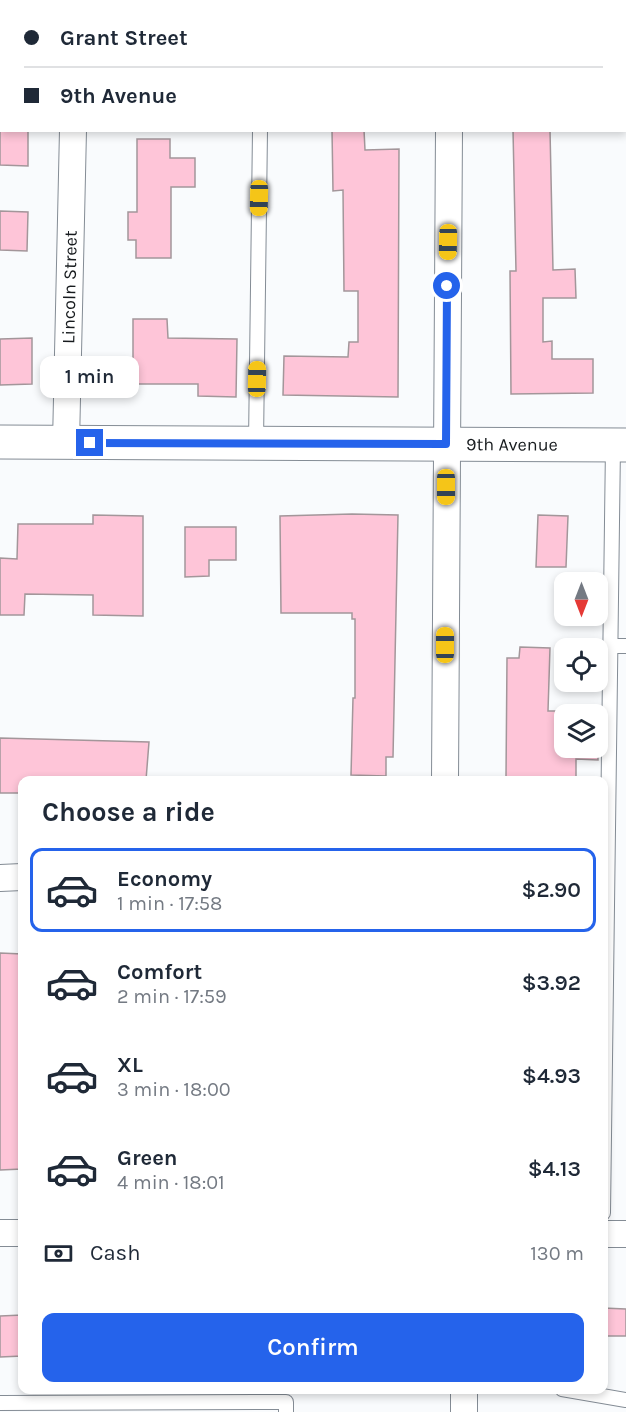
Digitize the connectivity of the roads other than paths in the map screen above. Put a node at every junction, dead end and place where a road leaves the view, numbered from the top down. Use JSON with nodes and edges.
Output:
{"nodes":[{"id":1,"x":73,"y":132,"type":"edge"},
{"id":2,"x":260,"y":132,"type":"edge"},
{"id":3,"x":449,"y":132,"type":"edge"},
{"id":4,"x":0,"y":442,"type":"edge"},
{"id":5,"x":66,"y":443,"type":"junction"},
{"id":6,"x":256,"y":443,"type":"junction"},
{"id":7,"x":446,"y":444,"type":"junction"},
{"id":8,"x":620,"y":445,"type":"edge"},
{"id":9,"x":611,"y":646,"type":"junction"},
{"id":10,"x":626,"y":646,"type":"edge"},
{"id":11,"x":444,"y":776,"type":"edge"},
{"id":12,"x":608,"y":859,"type":"edge"},
{"id":13,"x":18,"y":877,"type":"edge"},
{"id":14,"x":0,"y":878,"type":"edge"},
{"id":15,"x":0,"y":1233,"type":"edge"},
{"id":16,"x":18,"y":1233,"type":"edge"},
{"id":17,"x":608,"y":1234,"type":"edge"},
{"id":18,"x":626,"y":1234,"type":"edge"},
{"id":19,"x":464,"y":1394,"type":"edge"},
{"id":20,"x":591,"y":1394,"type":"edge"},
{"id":21,"x":626,"y":1400,"type":"edge"},
{"id":22,"x":0,"y":1403,"type":"edge"},
{"id":23,"x":286,"y":1412,"type":"edge"},
{"id":24,"x":464,"y":1412,"type":"edge"}],
"edges":[{"from":1,"to":5,"type":"street","name":"Lincoln Street"},
{"from":2,"to":6,"type":"lane"},
{"from":3,"to":7,"type":"street"},
{"from":4,"to":5,"type":"main road","name":"9th Avenue"},
{"from":5,"to":6,"type":"main road","name":"9th Avenue"},
{"from":6,"to":7,"type":"main road","name":"9th Avenue"},
{"from":7,"to":8,"type":"main road","name":"9th Avenue"},
{"from":7,"to":11,"type":"street"},
{"from":8,"to":9,"type":"lane"},
{"from":9,"to":10,"type":"lane"},
{"from":9,"to":12,"type":"lane"},
{"from":13,"to":14,"type":"street"},
{"from":15,"to":16,"type":"street"},
{"from":17,"to":18,"type":"street"},
{"from":19,"to":24,"type":"street"},
{"from":20,"to":21,"type":"lane"},
{"from":22,"to":23,"type":"lane"}]}
